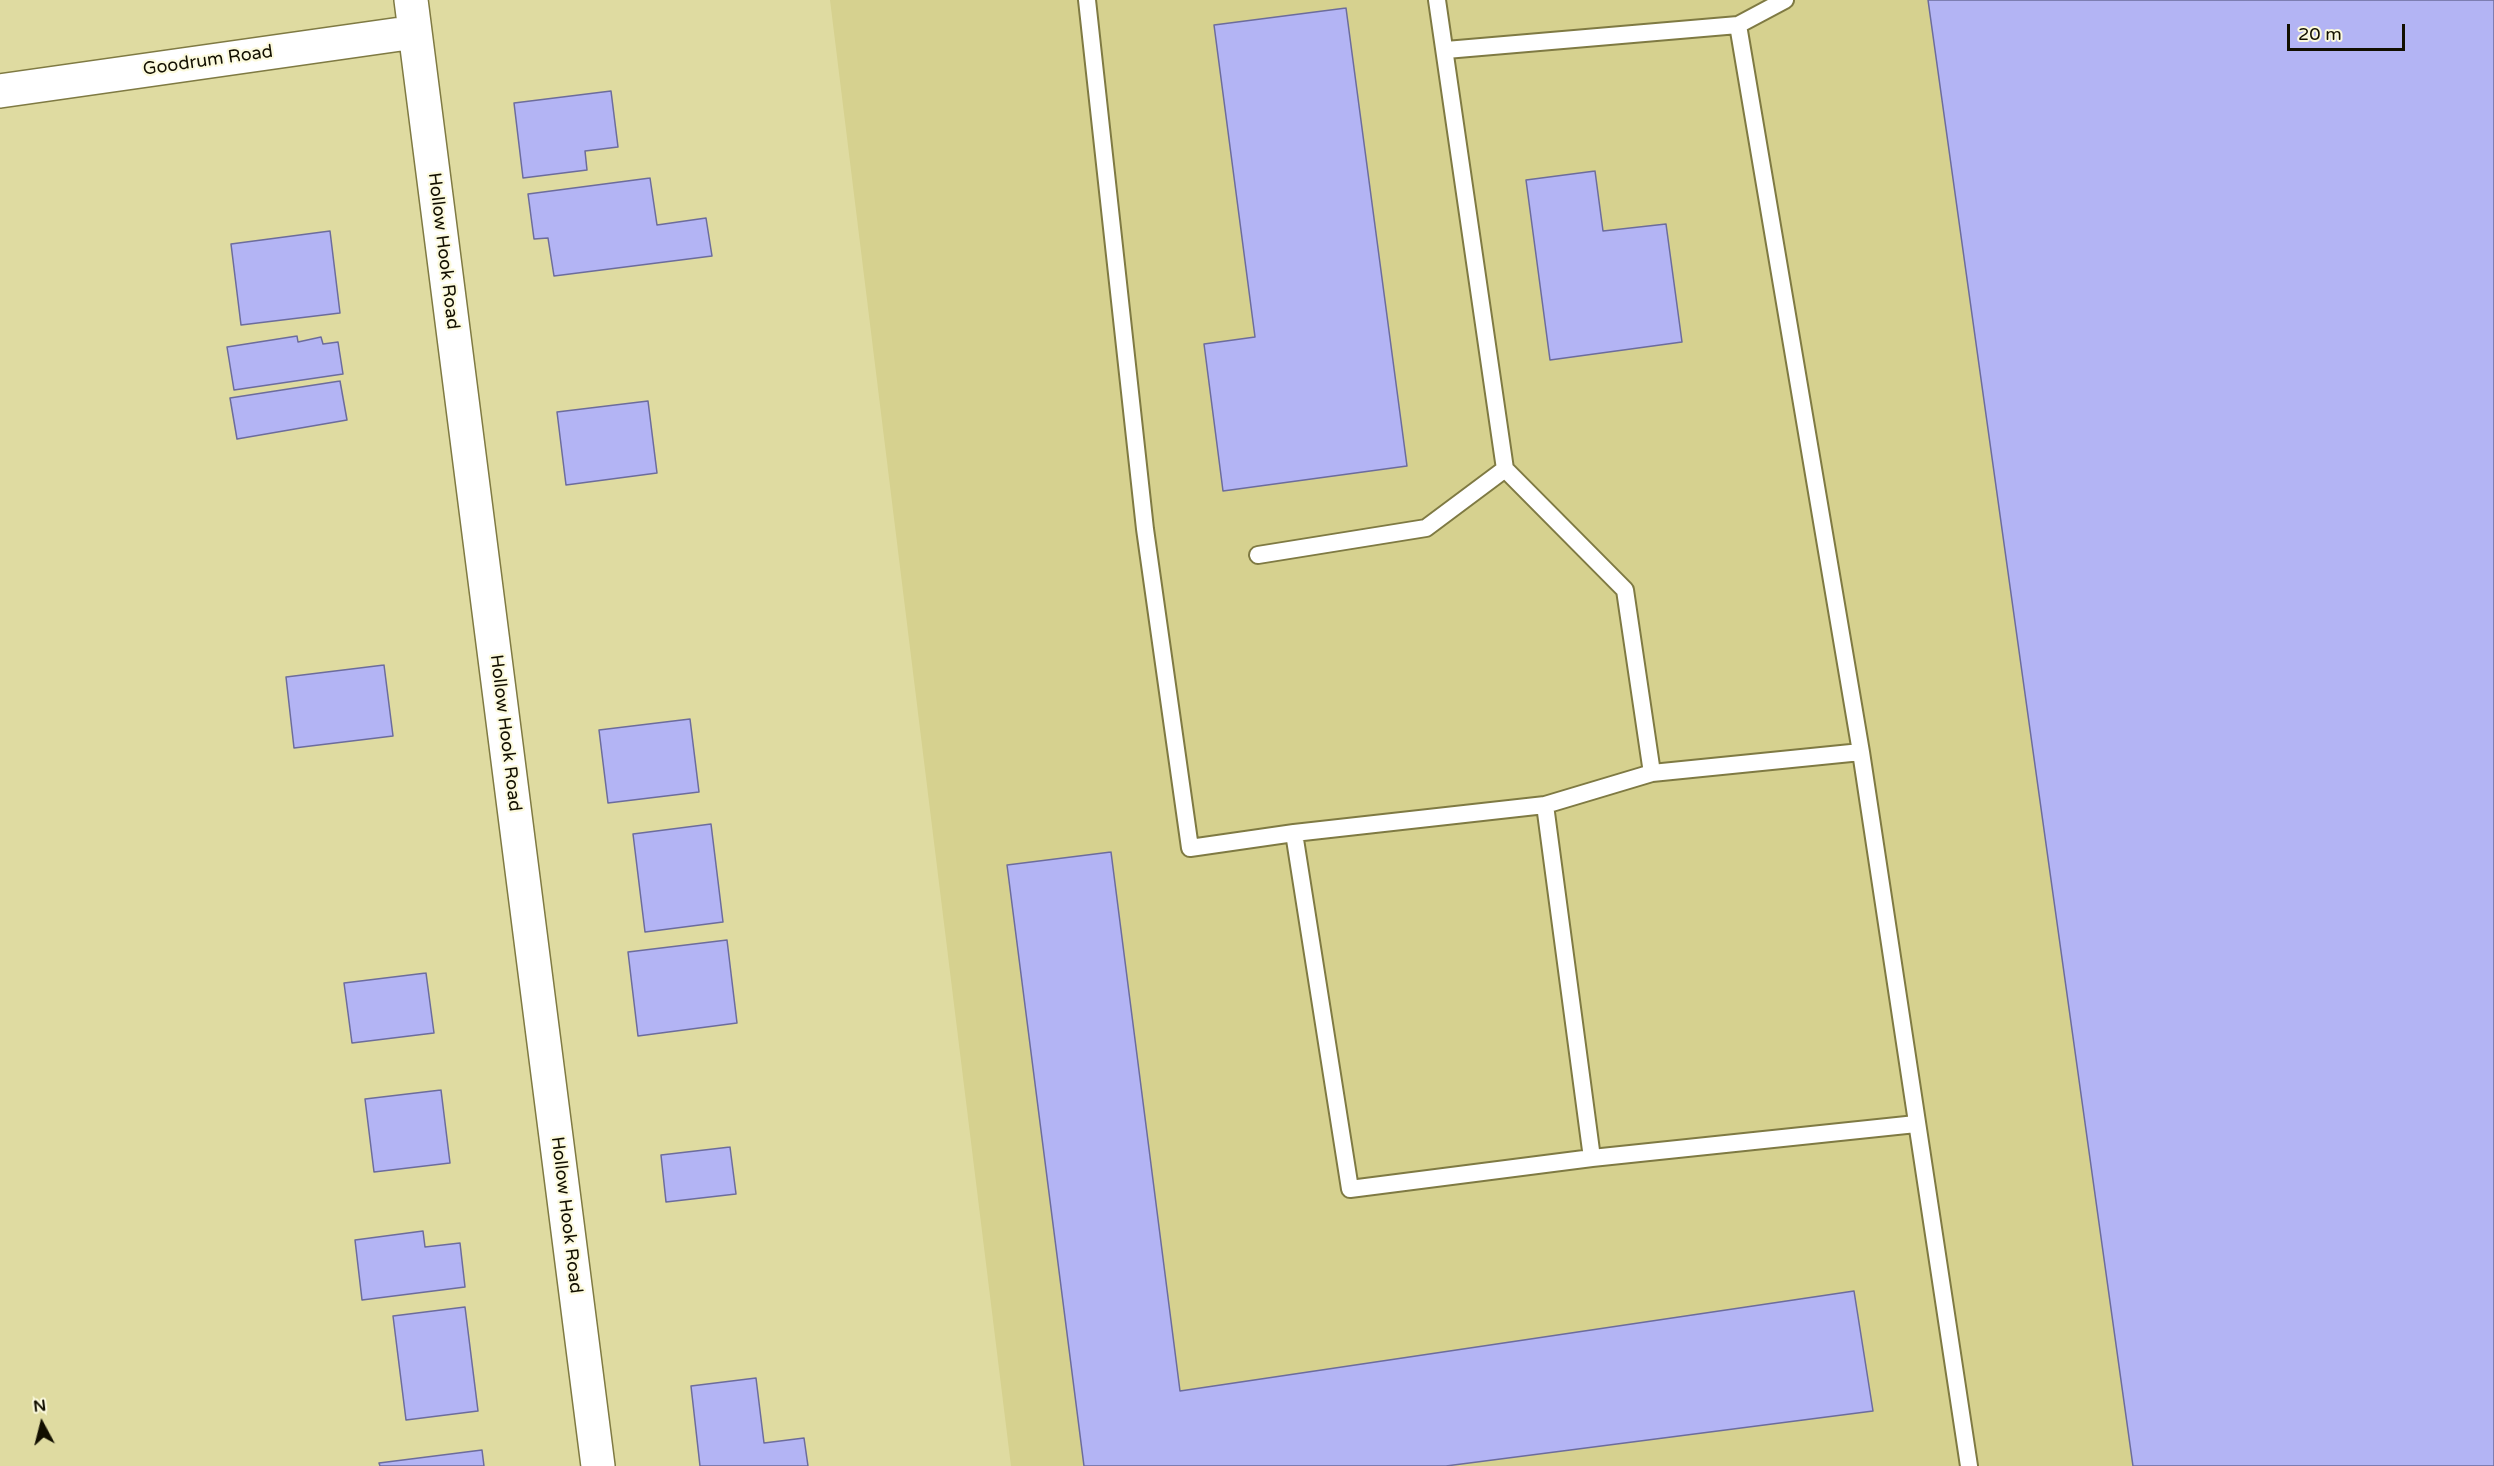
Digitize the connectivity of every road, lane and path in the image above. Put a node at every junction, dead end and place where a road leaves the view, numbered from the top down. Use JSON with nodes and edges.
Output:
{"nodes":[{"id":1,"x":1087,"y":0,"type":"edge"},
{"id":2,"x":1437,"y":0,"type":"edge"},
{"id":3,"x":1785,"y":0,"type":"edge"},
{"id":4,"x":413,"y":16,"type":"edge"},
{"id":5,"x":1737,"y":25,"type":"junction"},
{"id":6,"x":1446,"y":50,"type":"junction"},
{"id":7,"x":0,"y":91,"type":"edge"},
{"id":8,"x":1505,"y":469,"type":"junction"},
{"id":9,"x":1258,"y":555,"type":"dead end"},
{"id":10,"x":1861,"y":752,"type":"junction"},
{"id":11,"x":1652,"y":773,"type":"junction"},
{"id":12,"x":1545,"y":806,"type":"junction"},
{"id":13,"x":1294,"y":833,"type":"junction"},
{"id":14,"x":1916,"y":1124,"type":"junction"},
{"id":15,"x":1592,"y":1158,"type":"junction"},
{"id":16,"x":598,"y":1466,"type":"edge"},
{"id":17,"x":1969,"y":1466,"type":"edge"}],
"edges":[{"from":1,"to":13,"type":"lane"},
{"from":2,"to":6,"type":"lane"},
{"from":3,"to":5,"type":"lane"},
{"from":4,"to":7,"type":"street","name":"Goodrum Road"},
{"from":4,"to":16,"type":"street","name":"Hollow Hook Road"},
{"from":5,"to":6,"type":"lane"},
{"from":5,"to":10,"type":"lane"},
{"from":6,"to":8,"type":"lane"},
{"from":8,"to":9,"type":"lane"},
{"from":8,"to":11,"type":"lane"},
{"from":10,"to":11,"type":"lane"},
{"from":10,"to":14,"type":"lane"},
{"from":11,"to":12,"type":"lane"},
{"from":12,"to":13,"type":"lane"},
{"from":12,"to":15,"type":"lane"},
{"from":13,"to":15,"type":"lane"},
{"from":14,"to":15,"type":"lane"},
{"from":14,"to":17,"type":"lane"}]}
